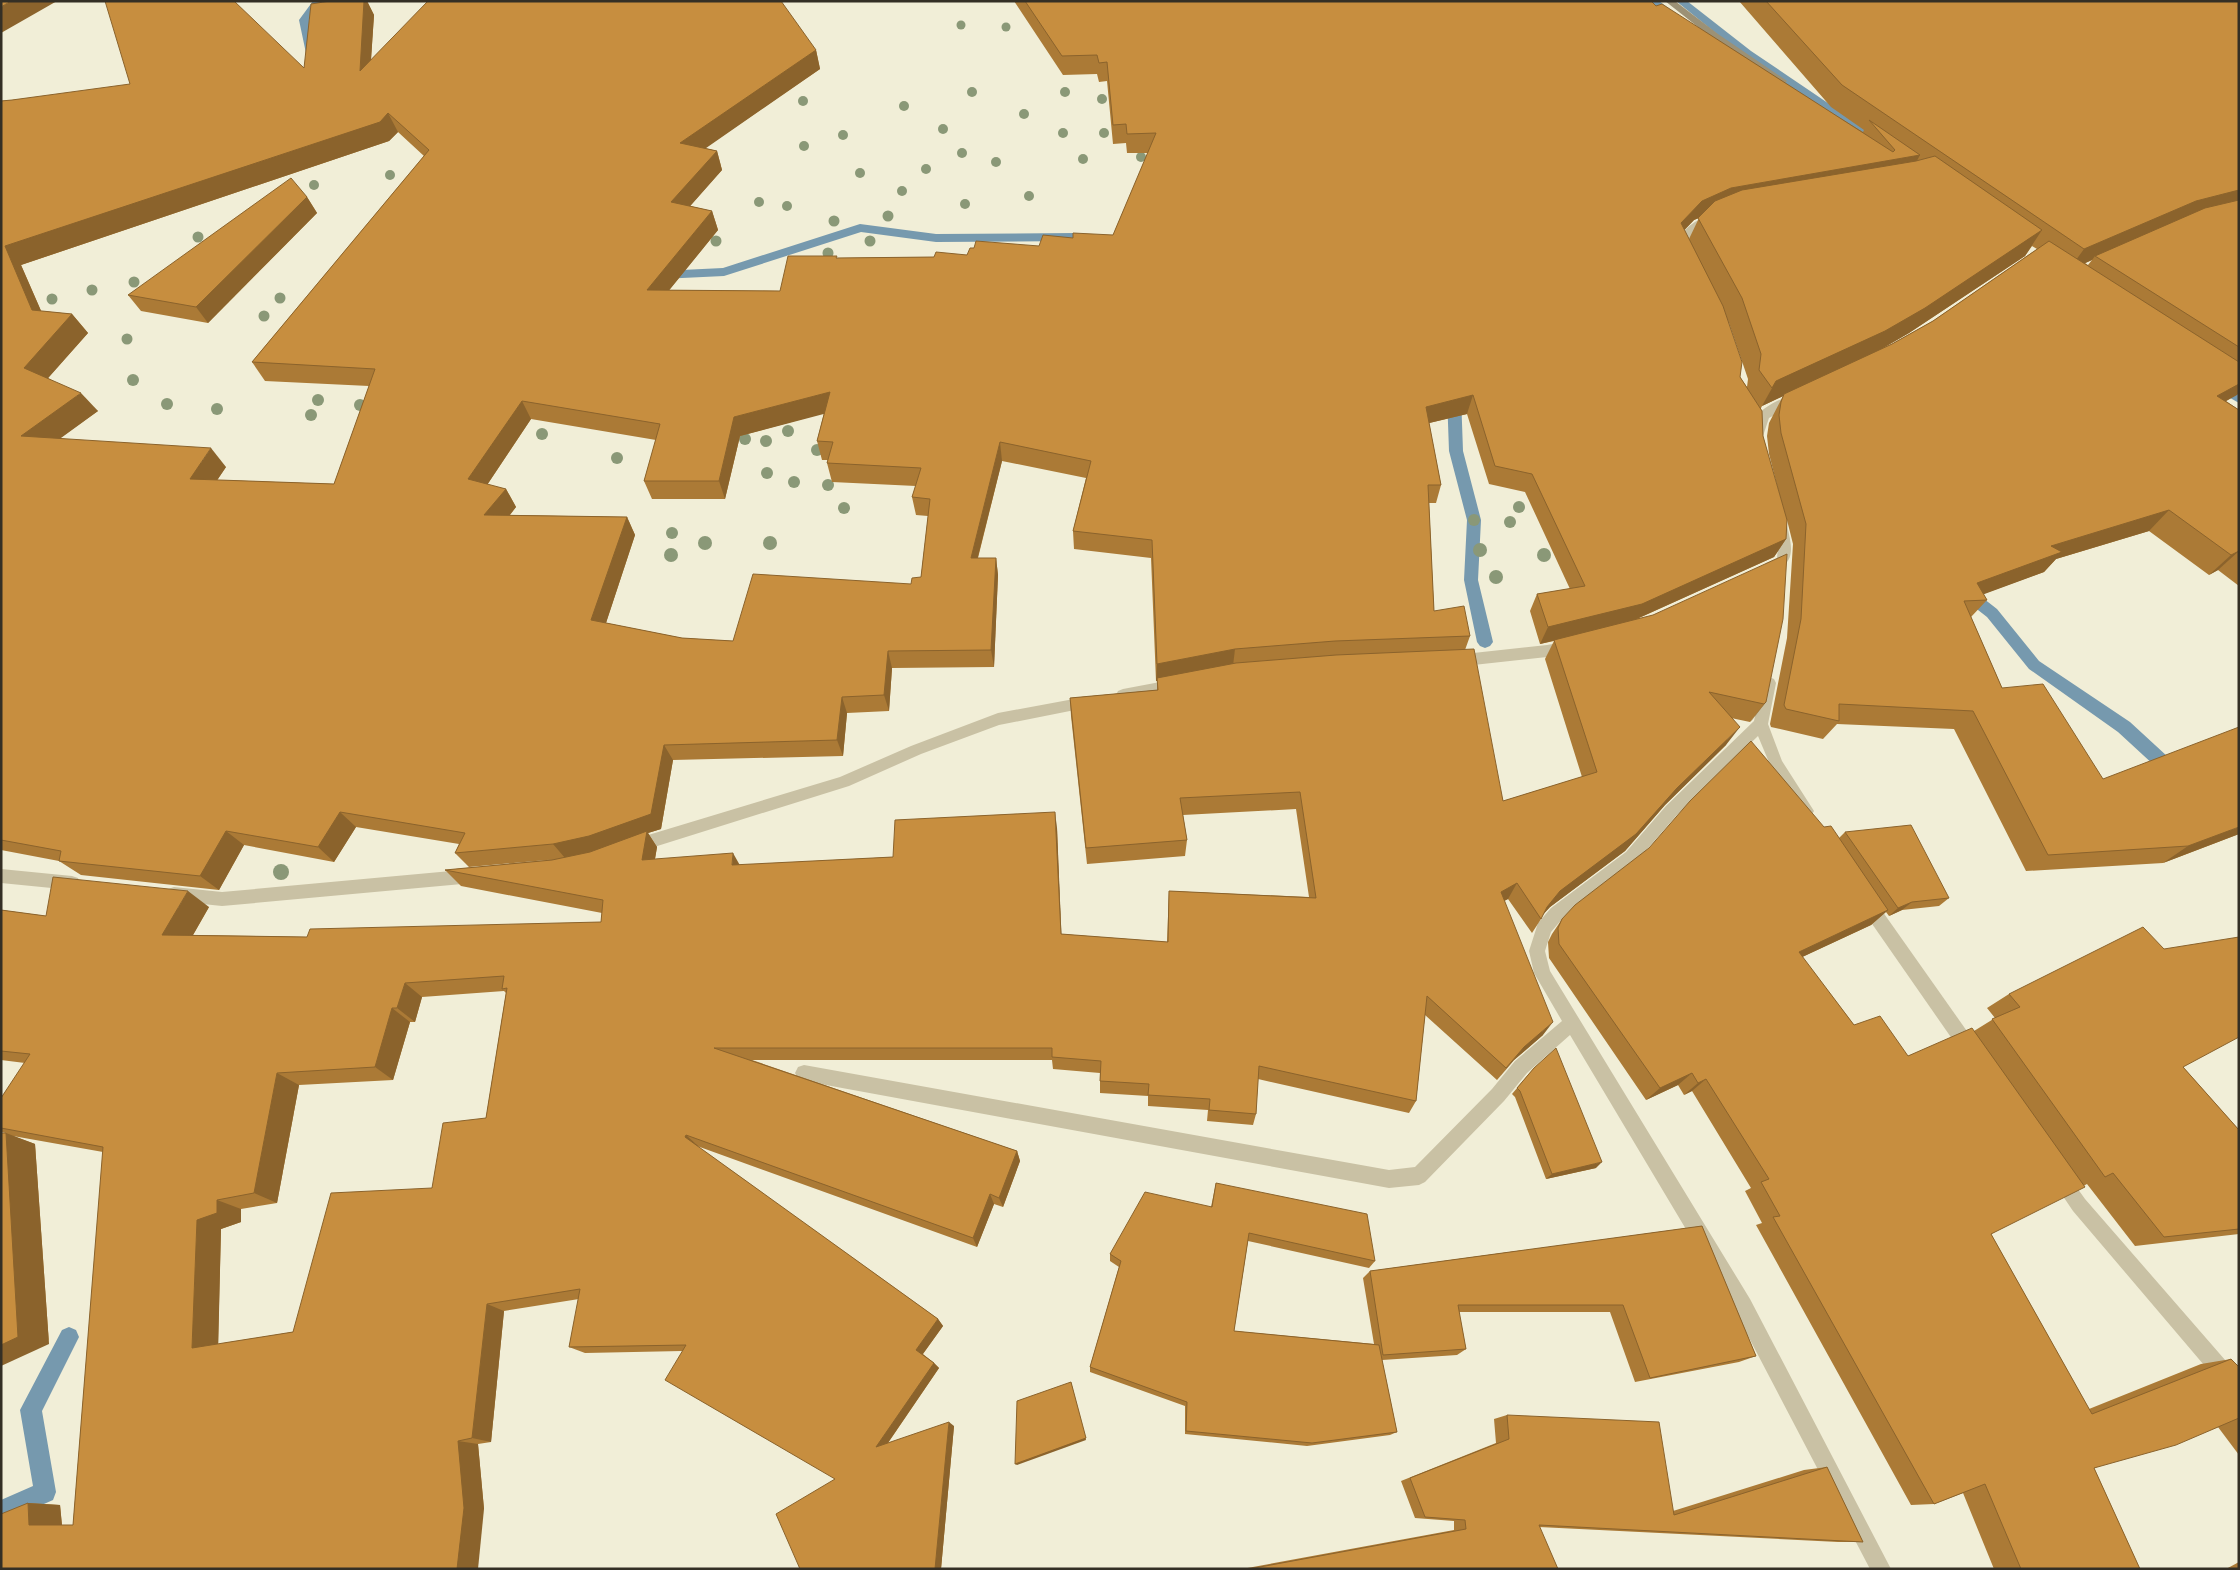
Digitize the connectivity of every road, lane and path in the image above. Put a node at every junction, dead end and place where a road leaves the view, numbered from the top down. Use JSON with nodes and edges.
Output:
{"nodes":[{"id":1,"x":1669,"y":1,"type":"edge"},
{"id":2,"x":1789,"y":86,"type":"edge"},
{"id":3,"x":1720,"y":214,"type":"edge"},
{"id":4,"x":1689,"y":260,"type":"edge"},
{"id":5,"x":1802,"y":395,"type":"edge"},
{"id":6,"x":1760,"y":445,"type":"edge"},
{"id":7,"x":1775,"y":505,"type":"edge"},
{"id":8,"x":1783,"y":561,"type":"junction"},
{"id":9,"x":1757,"y":573,"type":"edge"},
{"id":10,"x":1782,"y":580,"type":"edge"},
{"id":11,"x":1584,"y":642,"type":"edge"},
{"id":12,"x":1439,"y":662,"type":"edge"},
{"id":13,"x":1772,"y":667,"type":"edge"},
{"id":14,"x":1194,"y":682,"type":"edge"},
{"id":15,"x":1761,"y":724,"type":"junction"},
{"id":16,"x":1818,"y":828,"type":"edge"},
{"id":17,"x":619,"y":852,"type":"edge"},
{"id":18,"x":487,"y":874,"type":"edge"},
{"id":19,"x":1,"y":876,"type":"edge"},
{"id":20,"x":88,"y":885,"type":"edge"},
{"id":21,"x":155,"y":892,"type":"edge"},
{"id":22,"x":1860,"y":892,"type":"edge"},
{"id":23,"x":1573,"y":1022,"type":"junction"},
{"id":24,"x":1977,"y":1060,"type":"edge"},
{"id":25,"x":804,"y":1073,"type":"edge"},
{"id":26,"x":2050,"y":1165,"type":"edge"},
{"id":27,"x":2239,"y":1390,"type":"edge"},
{"id":28,"x":1881,"y":1569,"type":"edge"}],
"edges":[{"from":1,"to":2,"type":"street"},
{"from":3,"to":4,"type":"street"},
{"from":5,"to":6,"type":"street"},
{"from":7,"to":8,"type":"street"},
{"from":8,"to":9,"type":"street"},
{"from":8,"to":10,"type":"street"},
{"from":11,"to":12,"type":"street"},
{"from":13,"to":15,"type":"street"},
{"from":14,"to":17,"type":"street"},
{"from":15,"to":16,"type":"street"},
{"from":15,"to":23,"type":"street"},
{"from":18,"to":21,"type":"street"},
{"from":19,"to":20,"type":"street"},
{"from":22,"to":24,"type":"street"},
{"from":23,"to":25,"type":"street"},
{"from":23,"to":28,"type":"street"},
{"from":26,"to":27,"type":"street"}]}
